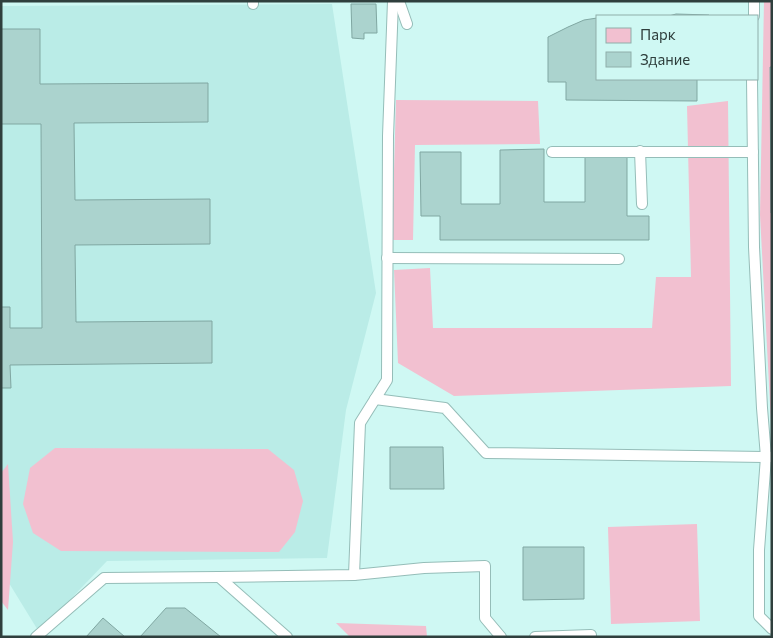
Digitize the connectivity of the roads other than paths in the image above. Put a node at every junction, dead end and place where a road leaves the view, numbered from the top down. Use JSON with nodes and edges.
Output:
{"nodes":[{"id":1,"x":393,"y":1,"type":"edge"},
{"id":2,"x":399,"y":1,"type":"edge"},
{"id":3,"x":754,"y":1,"type":"edge"},
{"id":4,"x":754,"y":15,"type":"edge"},
{"id":5,"x":407,"y":24,"type":"dead end"},
{"id":6,"x":752,"y":80,"type":"edge"},
{"id":7,"x":552,"y":152,"type":"dead end"},
{"id":8,"x":640,"y":152,"type":"junction"},
{"id":9,"x":753,"y":152,"type":"junction"},
{"id":10,"x":642,"y":204,"type":"dead end"},
{"id":11,"x":387,"y":258,"type":"junction"},
{"id":12,"x":620,"y":259,"type":"dead end"},
{"id":13,"x":375,"y":399,"type":"junction"},
{"id":14,"x":769,"y":457,"type":"edge"},
{"id":15,"x":354,"y":575,"type":"junction"},
{"id":16,"x":219,"y":577,"type":"junction"},
{"id":17,"x":772,"y":629,"type":"edge"},
{"id":18,"x":591,"y":634,"type":"dead end"},
{"id":19,"x":36,"y":637,"type":"edge"},
{"id":20,"x":287,"y":637,"type":"edge"},
{"id":21,"x":502,"y":637,"type":"edge"},
{"id":22,"x":535,"y":637,"type":"edge"}],
"edges":[{"from":1,"to":11,"type":"lane"},
{"from":2,"to":5,"type":"lane"},
{"from":3,"to":4,"type":"lane"},
{"from":6,"to":9,"type":"lane"},
{"from":7,"to":8,"type":"lane"},
{"from":8,"to":9,"type":"lane"},
{"from":8,"to":10,"type":"lane"},
{"from":9,"to":14,"type":"lane"},
{"from":11,"to":12,"type":"lane"},
{"from":11,"to":13,"type":"lane"},
{"from":13,"to":14,"type":"lane"},
{"from":13,"to":15,"type":"lane"},
{"from":14,"to":17,"type":"lane"},
{"from":15,"to":16,"type":"lane"},
{"from":15,"to":21,"type":"lane"},
{"from":16,"to":19,"type":"lane"},
{"from":16,"to":20,"type":"lane"},
{"from":18,"to":22,"type":"lane"}]}
